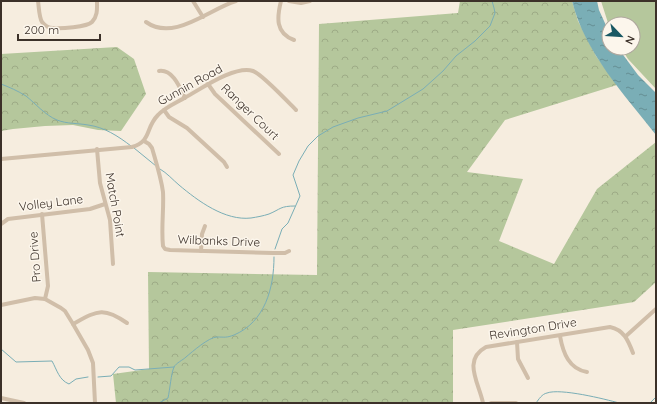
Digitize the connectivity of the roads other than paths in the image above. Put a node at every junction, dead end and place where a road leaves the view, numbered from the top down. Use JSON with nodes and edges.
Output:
{"nodes":[{"id":1,"x":38,"y":1,"type":"edge"},
{"id":2,"x":97,"y":1,"type":"edge"},
{"id":3,"x":193,"y":1,"type":"edge"},
{"id":4,"x":236,"y":1,"type":"edge"},
{"id":5,"x":281,"y":1,"type":"edge"},
{"id":6,"x":289,"y":1,"type":"edge"},
{"id":7,"x":310,"y":1,"type":"edge"},
{"id":8,"x":203,"y":17,"type":"junction"},
{"id":9,"x":146,"y":22,"type":"dead end"},
{"id":10,"x":294,"y":40,"type":"dead end"},
{"id":11,"x":159,"y":71,"type":"dead end"},
{"id":12,"x":208,"y":84,"type":"junction"},
{"id":13,"x":185,"y":98,"type":"junction"},
{"id":14,"x":164,"y":110,"type":"junction"},
{"id":15,"x":296,"y":110,"type":"dead end"},
{"id":16,"x":144,"y":140,"type":"junction"},
{"id":17,"x":97,"y":149,"type":"junction"},
{"id":18,"x":279,"y":154,"type":"dead end"},
{"id":19,"x":1,"y":159,"type":"edge"},
{"id":20,"x":227,"y":167,"type":"dead end"},
{"id":21,"x":105,"y":204,"type":"junction"},
{"id":22,"x":42,"y":214,"type":"junction"},
{"id":23,"x":1,"y":224,"type":"edge"},
{"id":24,"x":205,"y":226,"type":"dead end"},
{"id":25,"x":201,"y":251,"type":"junction"},
{"id":26,"x":289,"y":251,"type":"dead end"},
{"id":27,"x":113,"y":264,"type":"dead end"},
{"id":28,"x":46,"y":299,"type":"junction"},
{"id":29,"x":1,"y":305,"type":"edge"},
{"id":30,"x":656,"y":308,"type":"edge"},
{"id":31,"x":127,"y":323,"type":"dead end"},
{"id":32,"x":73,"y":324,"type":"junction"},
{"id":33,"x":560,"y":336,"type":"junction"},
{"id":34,"x":626,"y":336,"type":"junction"},
{"id":35,"x":517,"y":342,"type":"junction"},
{"id":36,"x":633,"y":353,"type":"dead end"},
{"id":37,"x":588,"y":372,"type":"dead end"},
{"id":38,"x":528,"y":378,"type":"dead end"},
{"id":39,"x":1,"y":398,"type":"edge"},
{"id":40,"x":24,"y":403,"type":"edge"},
{"id":41,"x":95,"y":403,"type":"edge"},
{"id":42,"x":483,"y":403,"type":"edge"},
{"id":43,"x":491,"y":403,"type":"edge"},
{"id":44,"x":516,"y":403,"type":"edge"}],
"edges":[{"from":1,"to":2,"type":"street"},
{"from":3,"to":8,"type":"street"},
{"from":4,"to":8,"type":"street"},
{"from":5,"to":10,"type":"street"},
{"from":6,"to":7,"type":"street"},
{"from":8,"to":9,"type":"street"},
{"from":11,"to":13,"type":"street"},
{"from":12,"to":13,"type":"street","name":"Gunnin Road"},
{"from":12,"to":15,"type":"street","name":"Gunnin Road"},
{"from":12,"to":18,"type":"street","name":"Ranger Court"},
{"from":13,"to":14,"type":"street","name":"Gunnin Road"},
{"from":14,"to":16,"type":"street","name":"Gunnin Road"},
{"from":14,"to":20,"type":"street"},
{"from":16,"to":17,"type":"street"},
{"from":16,"to":25,"type":"street","name":"Wilbanks Drive"},
{"from":17,"to":19,"type":"street"},
{"from":17,"to":21,"type":"street","name":"Match Point"},
{"from":21,"to":22,"type":"street","name":"Volley Lane"},
{"from":21,"to":27,"type":"street","name":"Match Point"},
{"from":22,"to":23,"type":"street","name":"Volley Lane"},
{"from":22,"to":28,"type":"street","name":"Pro Drive"},
{"from":24,"to":25,"type":"street"},
{"from":25,"to":26,"type":"street","name":"Wilbanks Drive"},
{"from":28,"to":29,"type":"street"},
{"from":28,"to":32,"type":"street"},
{"from":30,"to":34,"type":"street"},
{"from":31,"to":32,"type":"street"},
{"from":32,"to":41,"type":"street"},
{"from":33,"to":34,"type":"street","name":"Revington Drive"},
{"from":33,"to":35,"type":"street","name":"Revington Drive"},
{"from":33,"to":37,"type":"street"},
{"from":34,"to":36,"type":"street"},
{"from":35,"to":38,"type":"street"},
{"from":35,"to":42,"type":"street","name":"Revington Drive"},
{"from":39,"to":40,"type":"street"},
{"from":43,"to":44,"type":"street"}]}
